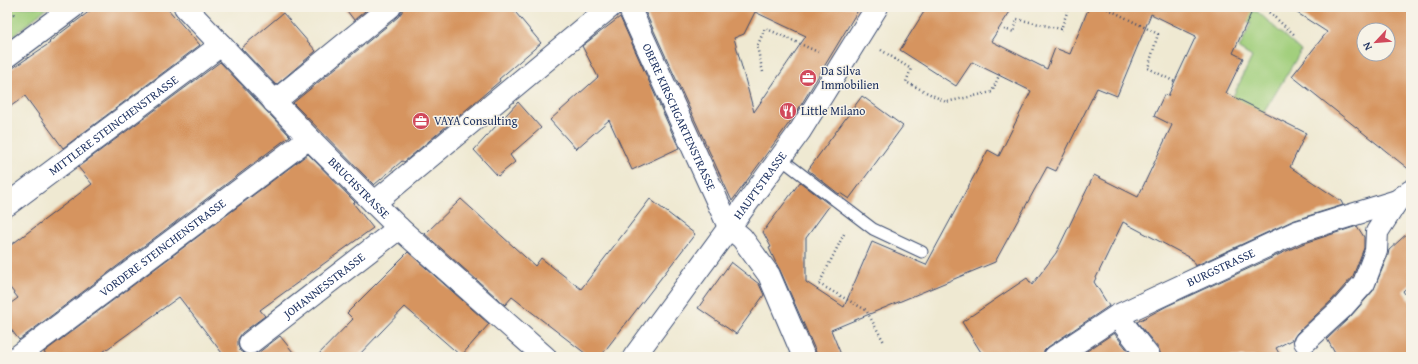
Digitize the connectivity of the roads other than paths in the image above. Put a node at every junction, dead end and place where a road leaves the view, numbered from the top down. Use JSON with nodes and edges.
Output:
{"nodes":[{"id":1,"x":73,"y":7,"type":"edge"},
{"id":2,"x":185,"y":7,"type":"edge"},
{"id":3,"x":390,"y":7,"type":"edge"},
{"id":4,"x":610,"y":7,"type":"edge"},
{"id":5,"x":629,"y":7,"type":"edge"},
{"id":6,"x":877,"y":7,"type":"edge"},
{"id":7,"x":221,"y":45,"type":"junction"},
{"id":8,"x":7,"y":56,"type":"edge"},
{"id":9,"x":274,"y":102,"type":"junction"},
{"id":10,"x":309,"y":138,"type":"junction"},
{"id":11,"x":780,"y":158,"type":"junction"},
{"id":12,"x":1407,"y":193,"type":"edge"},
{"id":13,"x":374,"y":203,"type":"junction"},
{"id":14,"x":7,"y":206,"type":"edge"},
{"id":15,"x":729,"y":227,"type":"junction"},
{"id":16,"x":399,"y":228,"type":"junction"},
{"id":17,"x":922,"y":252,"type":"dead end"},
{"id":18,"x":1117,"y":316,"type":"junction"},
{"id":19,"x":1305,"y":342,"type":"dead end"},
{"id":20,"x":250,"y":343,"type":"dead end"},
{"id":21,"x":17,"y":357,"type":"edge"},
{"id":22,"x":545,"y":357,"type":"edge"},
{"id":23,"x":634,"y":357,"type":"edge"},
{"id":24,"x":804,"y":357,"type":"edge"},
{"id":25,"x":1055,"y":357,"type":"edge"},
{"id":26,"x":1149,"y":357,"type":"edge"}],
"edges":[{"from":1,"to":8,"type":"street"},
{"from":2,"to":7,"type":"street","name":"BRUCHSTRASSE"},
{"from":3,"to":9,"type":"street"},
{"from":4,"to":13,"type":"street"},
{"from":5,"to":15,"type":"street","name":"OBERE KIRSCHGARTENSTRASSE"},
{"from":6,"to":11,"type":"street","name":"HAUPTSTRASSE"},
{"from":7,"to":9,"type":"street","name":"BRUCHSTRASSE"},
{"from":7,"to":14,"type":"street","name":"MITTLERE STEINCHENSTRASSE"},
{"from":9,"to":10,"type":"street","name":"BRUCHSTRASSE"},
{"from":10,"to":13,"type":"street","name":"BRUCHSTRASSE"},
{"from":10,"to":21,"type":"street","name":"VORDERE STEINCHENSTRASSE"},
{"from":11,"to":15,"type":"street","name":"HAUPTSTRASSE"},
{"from":11,"to":17,"type":"lane"},
{"from":12,"to":18,"type":"street","name":"BURGSTRASSE"},
{"from":12,"to":19,"type":"street","name":"BURGSTRASSE"},
{"from":13,"to":16,"type":"street","name":"BRUCHSTRASSE"},
{"from":15,"to":23,"type":"street","name":"HAUPTSTRASSE"},
{"from":15,"to":24,"type":"street"},
{"from":16,"to":20,"type":"street","name":"JOHANNESSTRASSE"},
{"from":16,"to":22,"type":"street","name":"BRUCHSTRASSE"},
{"from":18,"to":25,"type":"street","name":"BURGSTRASSE"},
{"from":18,"to":26,"type":"street"}]}
